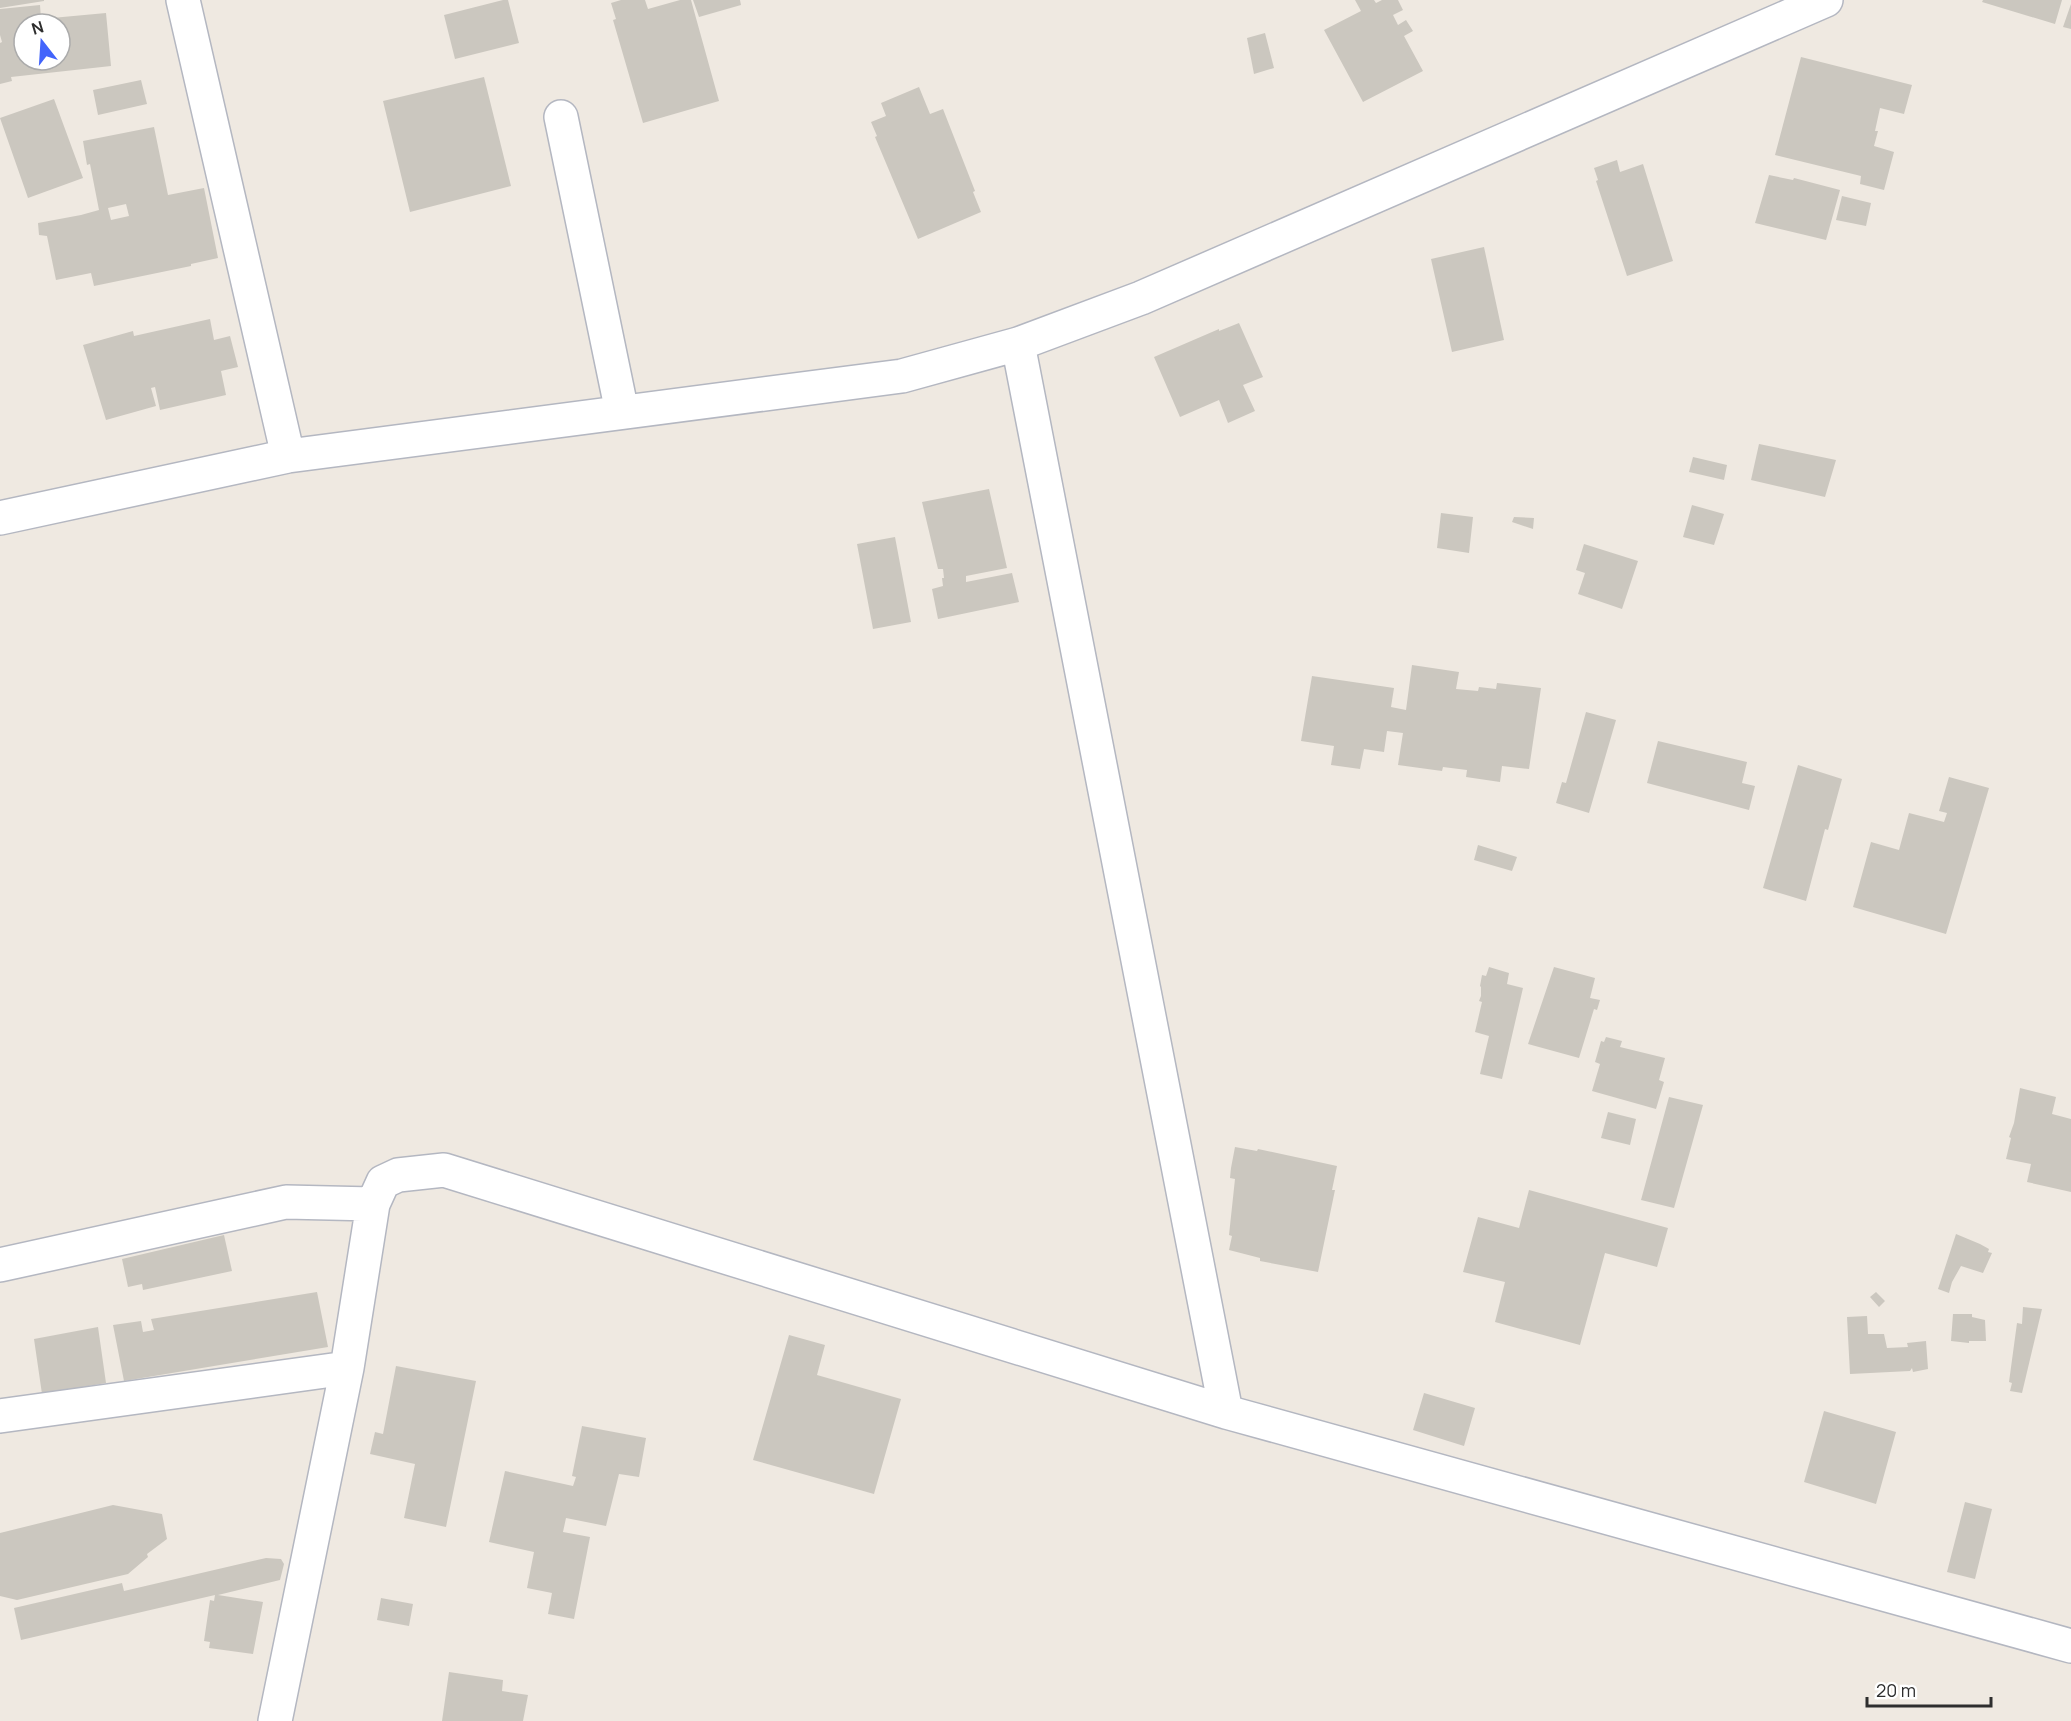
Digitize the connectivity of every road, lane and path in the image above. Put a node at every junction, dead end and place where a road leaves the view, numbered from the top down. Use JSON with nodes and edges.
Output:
{"nodes":[{"id":1,"x":183,"y":0,"type":"edge"},
{"id":2,"x":1826,"y":0,"type":"edge"},
{"id":3,"x":561,"y":117,"type":"dead end"},
{"id":4,"x":1018,"y":344,"type":"junction"},
{"id":5,"x":622,"y":412,"type":"junction"},
{"id":6,"x":288,"y":456,"type":"junction"},
{"id":7,"x":0,"y":518,"type":"edge"},
{"id":8,"x":373,"y":1204,"type":"junction"},
{"id":9,"x":0,"y":1265,"type":"edge"},
{"id":10,"x":347,"y":1368,"type":"junction"},
{"id":11,"x":1226,"y":1412,"type":"junction"},
{"id":12,"x":0,"y":1416,"type":"edge"},
{"id":13,"x":2071,"y":1647,"type":"edge"},
{"id":14,"x":275,"y":1721,"type":"edge"}],
"edges":[{"from":1,"to":6,"type":"street"},
{"from":2,"to":4,"type":"street"},
{"from":3,"to":5,"type":"street"},
{"from":4,"to":5,"type":"street"},
{"from":4,"to":11,"type":"street"},
{"from":5,"to":6,"type":"street"},
{"from":6,"to":7,"type":"street"},
{"from":8,"to":9,"type":"street"},
{"from":8,"to":10,"type":"street"},
{"from":8,"to":11,"type":"street"},
{"from":10,"to":12,"type":"street"},
{"from":10,"to":14,"type":"street"},
{"from":11,"to":13,"type":"street"}]}
